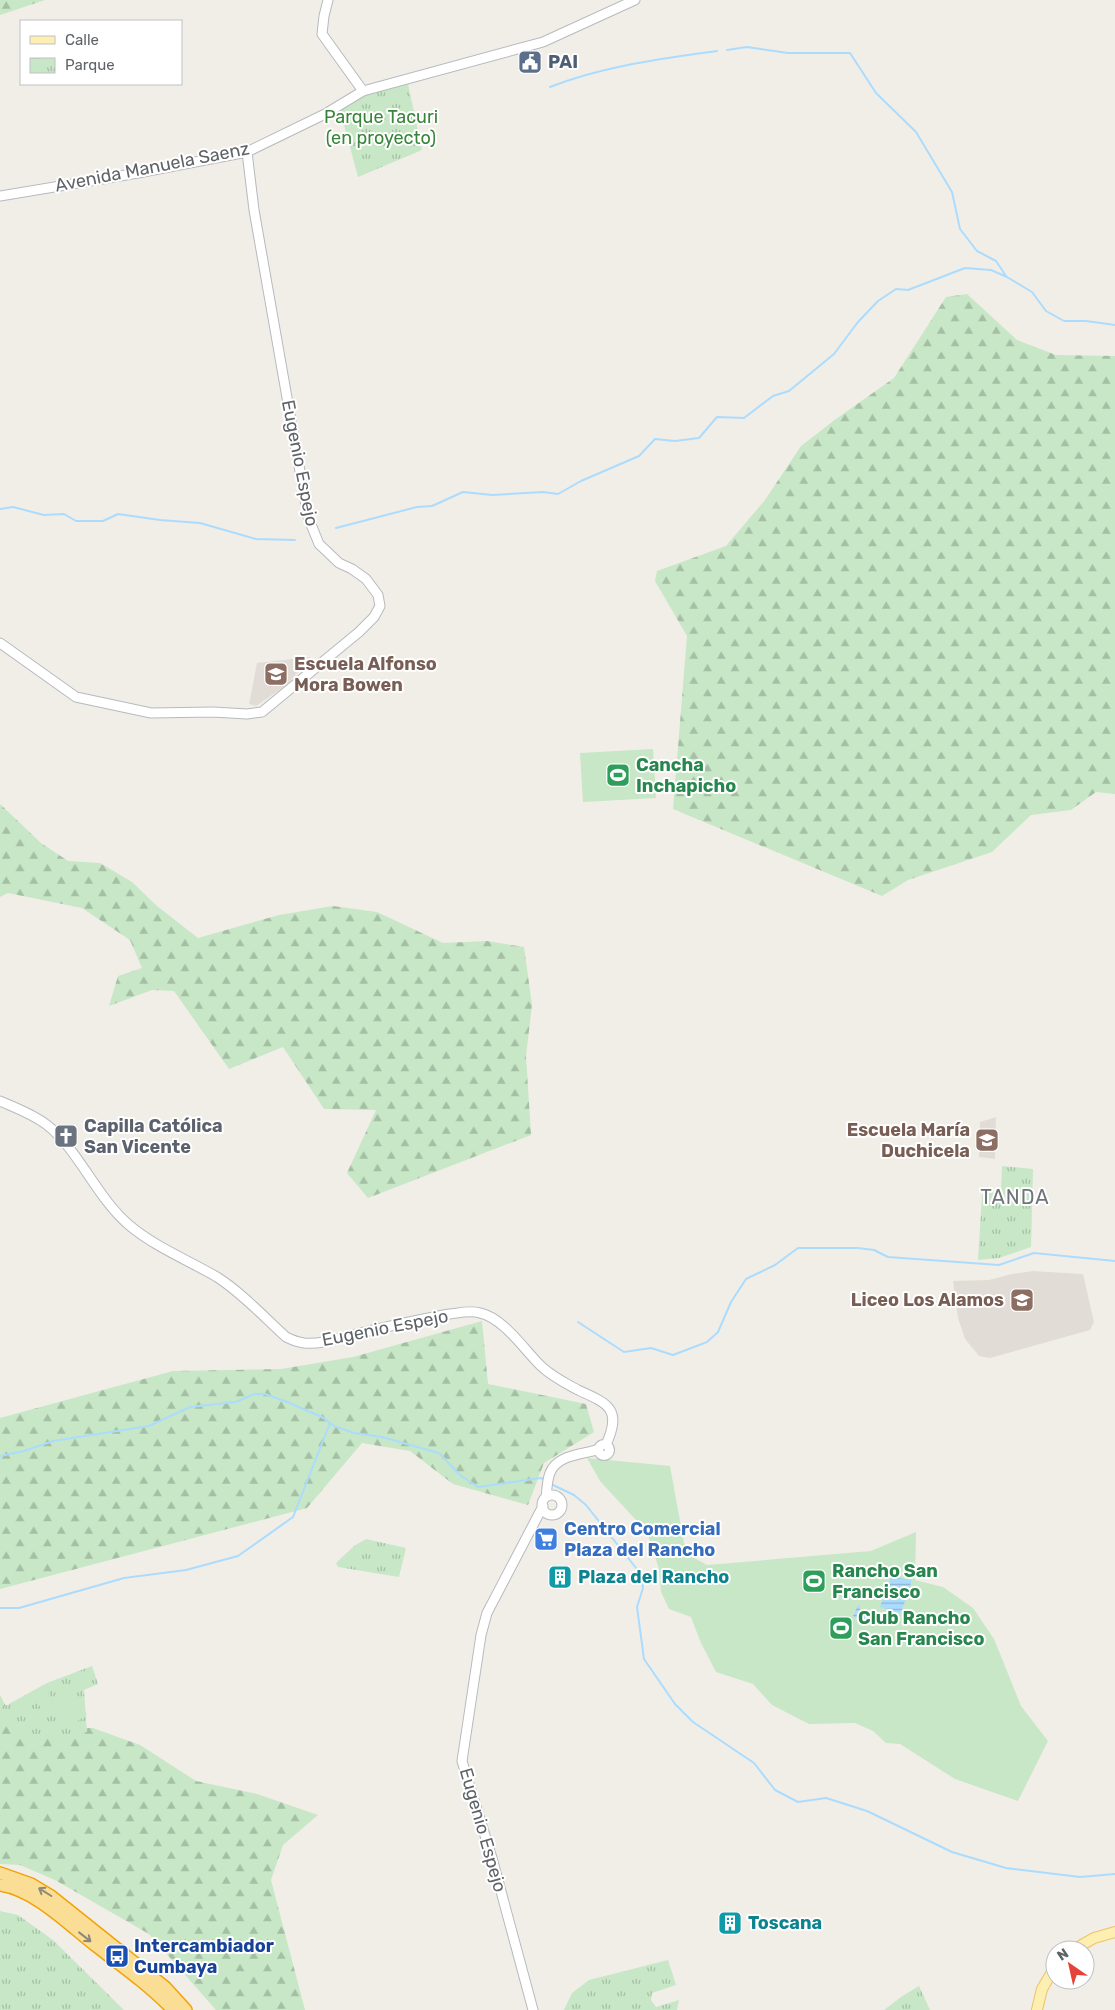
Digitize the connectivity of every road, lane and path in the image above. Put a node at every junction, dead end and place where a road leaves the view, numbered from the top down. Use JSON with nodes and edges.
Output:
{"nodes":[{"id":1,"x":328,"y":0,"type":"edge"},
{"id":2,"x":635,"y":0,"type":"edge"},
{"id":3,"x":363,"y":91,"type":"junction"},
{"id":4,"x":247,"y":152,"type":"junction"},
{"id":5,"x":0,"y":196,"type":"edge"},
{"id":6,"x":0,"y":643,"type":"edge"},
{"id":7,"x":0,"y":1101,"type":"edge"},
{"id":8,"x":0,"y":1873,"type":"edge"},
{"id":9,"x":0,"y":1885,"type":"edge"},
{"id":10,"x":1115,"y":1932,"type":"edge"},
{"id":11,"x":1090,"y":1940,"type":"edge"},
{"id":12,"x":1045,"y":1984,"type":"edge"},
{"id":13,"x":173,"y":2010,"type":"edge"},
{"id":14,"x":186,"y":2010,"type":"edge"},
{"id":15,"x":533,"y":2010,"type":"edge"},
{"id":16,"x":1038,"y":2010,"type":"edge"}],
"edges":[{"from":1,"to":3,"type":"street"},
{"from":2,"to":3,"type":"street","name":"Avenida Manuela Saenz"},
{"from":3,"to":4,"type":"street","name":"Avenida Manuela Saenz"},
{"from":4,"to":5,"type":"street","name":"Avenida Manuela Saenz"},
{"from":4,"to":6,"type":"street","name":"Eugenio Espejo"},
{"from":7,"to":15,"type":"street","name":"Eugenio Espejo"},
{"from":14,"to":8,"type":"highway","one_way":true},
{"from":9,"to":13,"type":"highway","one_way":true},
{"from":10,"to":11,"type":"main road"},
{"from":12,"to":16,"type":"main road"}]}
